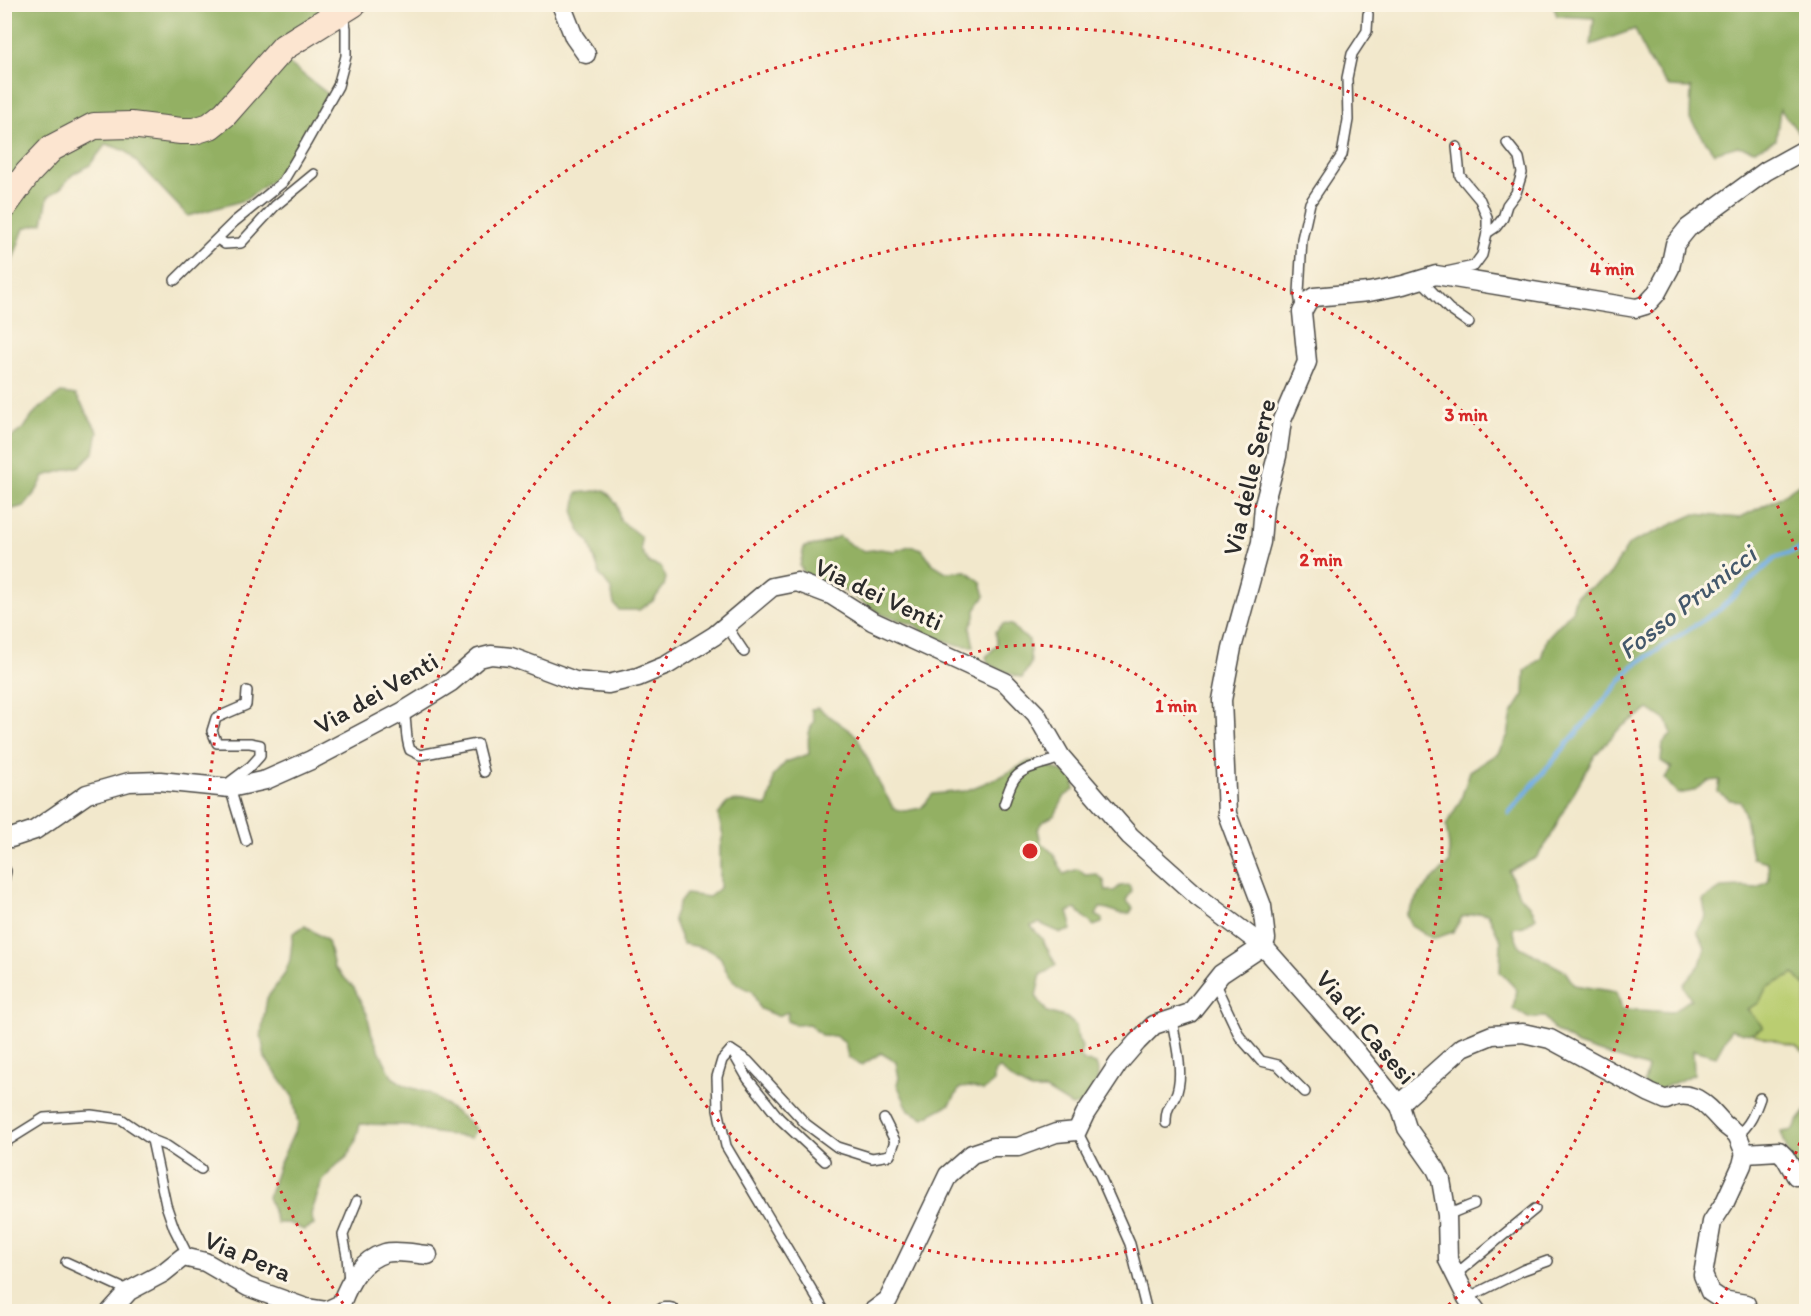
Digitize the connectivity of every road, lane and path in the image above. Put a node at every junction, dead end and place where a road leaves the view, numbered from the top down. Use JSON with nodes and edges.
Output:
{"nodes":[{"id":1,"x":561,"y":4,"type":"edge"},
{"id":2,"x":348,"y":8,"type":"edge"},
{"id":3,"x":1368,"y":14,"type":"dead end"},
{"id":4,"x":586,"y":54,"type":"dead end"},
{"id":5,"x":1508,"y":143,"type":"dead end"},
{"id":6,"x":1457,"y":147,"type":"dead end"},
{"id":7,"x":1806,"y":149,"type":"edge"},
{"id":8,"x":314,"y":174,"type":"dead end"},
{"id":9,"x":4,"y":206,"type":"edge"},
{"id":10,"x":1487,"y":233,"type":"junction"},
{"id":11,"x":218,"y":239,"type":"junction"},
{"id":12,"x":1429,"y":277,"type":"junction"},
{"id":13,"x":175,"y":280,"type":"dead end"},
{"id":14,"x":1302,"y":312,"type":"junction"},
{"id":15,"x":1469,"y":322,"type":"dead end"},
{"id":16,"x":726,"y":625,"type":"junction"},
{"id":17,"x":744,"y":652,"type":"dead end"},
{"id":18,"x":247,"y":691,"type":"dead end"},
{"id":19,"x":404,"y":711,"type":"junction"},
{"id":20,"x":1061,"y":757,"type":"junction"},
{"id":21,"x":484,"y":772,"type":"dead end"},
{"id":22,"x":230,"y":788,"type":"junction"},
{"id":23,"x":1004,"y":804,"type":"dead end"},
{"id":24,"x":4,"y":838,"type":"edge"},
{"id":25,"x":246,"y":841,"type":"dead end"},
{"id":26,"x":4,"y":867,"type":"edge"},
{"id":27,"x":4,"y":882,"type":"edge"},
{"id":28,"x":1263,"y":946,"type":"junction"},
{"id":29,"x":1214,"y":982,"type":"junction"},
{"id":30,"x":1172,"y":1019,"type":"junction"},
{"id":31,"x":731,"y":1050,"type":"junction"},
{"id":32,"x":1305,"y":1092,"type":"dead end"},
{"id":33,"x":1760,"y":1098,"type":"dead end"},
{"id":34,"x":1400,"y":1106,"type":"junction"},
{"id":35,"x":884,"y":1119,"type":"dead end"},
{"id":36,"x":1166,"y":1123,"type":"dead end"},
{"id":37,"x":1077,"y":1131,"type":"junction"},
{"id":38,"x":1737,"y":1134,"type":"junction"},
{"id":39,"x":152,"y":1140,"type":"junction"},
{"id":40,"x":4,"y":1143,"type":"edge"},
{"id":41,"x":1745,"y":1152,"type":"junction"},
{"id":42,"x":825,"y":1161,"type":"dead end"},
{"id":43,"x":201,"y":1169,"type":"dead end"},
{"id":44,"x":1796,"y":1176,"type":"dead end"},
{"id":45,"x":357,"y":1201,"type":"dead end"},
{"id":46,"x":1474,"y":1204,"type":"dead end"},
{"id":47,"x":1535,"y":1209,"type":"dead end"},
{"id":48,"x":1447,"y":1215,"type":"junction"},
{"id":49,"x":428,"y":1255,"type":"dead end"},
{"id":50,"x":189,"y":1258,"type":"junction"},
{"id":51,"x":1548,"y":1261,"type":"dead end"},
{"id":52,"x":66,"y":1262,"type":"dead end"},
{"id":53,"x":1456,"y":1274,"type":"junction"},
{"id":54,"x":349,"y":1283,"type":"junction"},
{"id":55,"x":129,"y":1292,"type":"junction"},
{"id":56,"x":1746,"y":1304,"type":"dead end"},
{"id":57,"x":1472,"y":1308,"type":"edge"},
{"id":58,"x":110,"y":1311,"type":"edge"},
{"id":59,"x":664,"y":1311,"type":"edge"},
{"id":60,"x":670,"y":1311,"type":"edge"},
{"id":61,"x":825,"y":1311,"type":"edge"},
{"id":62,"x":872,"y":1311,"type":"edge"},
{"id":63,"x":1147,"y":1311,"type":"edge"}],
"edges":[{"from":1,"to":4,"type":"street"},
{"from":2,"to":9,"type":"street"},
{"from":2,"to":11,"type":"lane"},
{"from":3,"to":14,"type":"lane"},
{"from":5,"to":10,"type":"lane"},
{"from":6,"to":10,"type":"lane"},
{"from":7,"to":12,"type":"street"},
{"from":8,"to":11,"type":"lane"},
{"from":10,"to":12,"type":"lane"},
{"from":11,"to":13,"type":"lane"},
{"from":12,"to":14,"type":"street"},
{"from":12,"to":15,"type":"lane"},
{"from":14,"to":28,"type":"street","name":"Via delle Serre"},
{"from":16,"to":17,"type":"lane"},
{"from":16,"to":19,"type":"street","name":"Via dei Venti"},
{"from":16,"to":20,"type":"street","name":"Via dei Venti"},
{"from":18,"to":22,"type":"lane"},
{"from":19,"to":21,"type":"lane"},
{"from":19,"to":22,"type":"street","name":"Via dei Venti"},
{"from":20,"to":23,"type":"lane"},
{"from":20,"to":28,"type":"street","name":"Via dei Venti"},
{"from":22,"to":24,"type":"street","name":"Via dei Venti"},
{"from":22,"to":25,"type":"lane"},
{"from":26,"to":27,"type":"lane"},
{"from":28,"to":29,"type":"street"},
{"from":28,"to":34,"type":"street","name":"Via di Casesi"},
{"from":29,"to":30,"type":"street"},
{"from":29,"to":32,"type":"lane"},
{"from":30,"to":36,"type":"lane"},
{"from":30,"to":37,"type":"street"},
{"from":31,"to":35,"type":"lane"},
{"from":31,"to":42,"type":"lane"},
{"from":31,"to":61,"type":"lane"},
{"from":33,"to":38,"type":"lane"},
{"from":34,"to":38,"type":"street"},
{"from":34,"to":48,"type":"street","name":"Via di Casesi"},
{"from":37,"to":62,"type":"street"},
{"from":37,"to":63,"type":"lane"},
{"from":38,"to":41,"type":"street"},
{"from":39,"to":40,"type":"lane"},
{"from":39,"to":43,"type":"lane"},
{"from":39,"to":50,"type":"lane"},
{"from":41,"to":44,"type":"street"},
{"from":41,"to":56,"type":"street"},
{"from":45,"to":54,"type":"lane"},
{"from":46,"to":48,"type":"lane"},
{"from":47,"to":53,"type":"lane"},
{"from":48,"to":53,"type":"street","name":"Via di Casesi"},
{"from":49,"to":54,"type":"street","name":"Via Pera"},
{"from":50,"to":54,"type":"street","name":"Via Pera"},
{"from":50,"to":55,"type":"street","name":"Via Pera"},
{"from":51,"to":57,"type":"lane"},
{"from":52,"to":55,"type":"lane"},
{"from":53,"to":57,"type":"street","name":"Via di Casesi"},
{"from":55,"to":58,"type":"street","name":"Via Pera"},
{"from":59,"to":60,"type":"street"}]}
